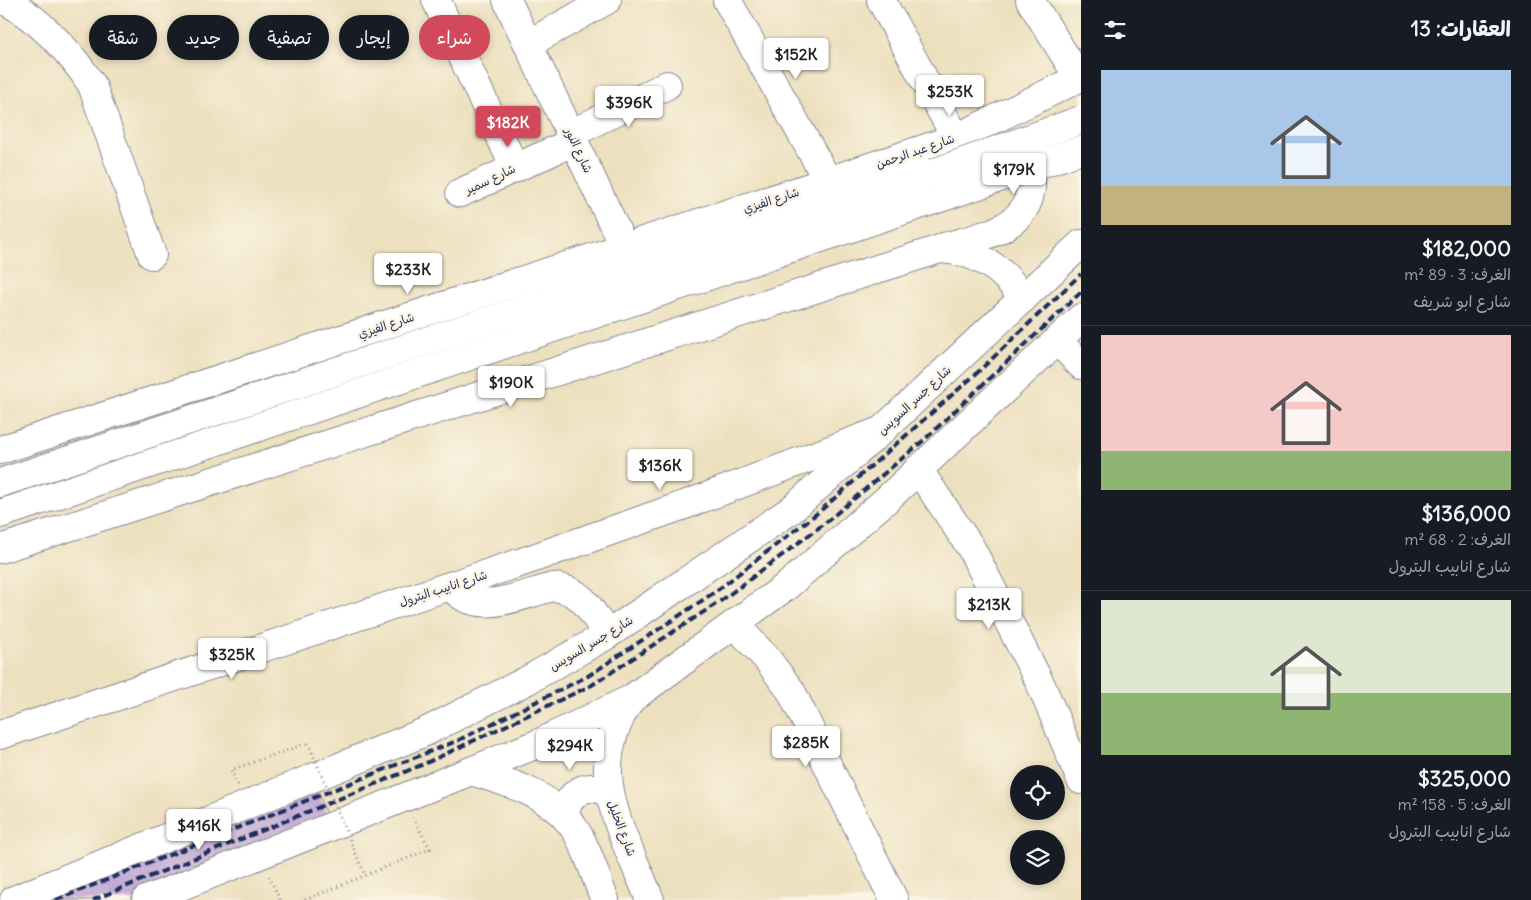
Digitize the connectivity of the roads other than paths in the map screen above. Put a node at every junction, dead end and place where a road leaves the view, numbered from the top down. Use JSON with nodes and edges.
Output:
{"nodes":[{"id":1,"x":4,"y":0,"type":"edge"},
{"id":2,"x":436,"y":0,"type":"edge"},
{"id":3,"x":507,"y":0,"type":"edge"},
{"id":4,"x":607,"y":0,"type":"edge"},
{"id":5,"x":726,"y":0,"type":"edge"},
{"id":6,"x":881,"y":0,"type":"edge"},
{"id":7,"x":1030,"y":0,"type":"edge"},
{"id":8,"x":528,"y":44,"type":"junction"},
{"id":9,"x":1080,"y":78,"type":"edge"},
{"id":10,"x":667,"y":85,"type":"dead end"},
{"id":11,"x":1081,"y":120,"type":"edge"},
{"id":12,"x":573,"y":137,"type":"junction"},
{"id":13,"x":956,"y":138,"type":"junction"},
{"id":14,"x":1081,"y":150,"type":"edge"},
{"id":15,"x":515,"y":168,"type":"junction"},
{"id":16,"x":828,"y":181,"type":"junction"},
{"id":17,"x":460,"y":193,"type":"dead end"},
{"id":18,"x":1081,"y":244,"type":"edge"},
{"id":19,"x":624,"y":247,"type":"junction"},
{"id":20,"x":940,"y":249,"type":"junction"},
{"id":21,"x":152,"y":255,"type":"dead end"},
{"id":22,"x":1022,"y":299,"type":"junction"},
{"id":23,"x":1081,"y":318,"type":"edge"},
{"id":24,"x":1057,"y":340,"type":"junction"},
{"id":25,"x":1081,"y":365,"type":"edge"},
{"id":26,"x":881,"y":431,"type":"junction"},
{"id":27,"x":0,"y":450,"type":"edge"},
{"id":28,"x":918,"y":469,"type":"junction"},
{"id":29,"x":0,"y":483,"type":"edge"},
{"id":30,"x":0,"y":514,"type":"edge"},
{"id":31,"x":0,"y":549,"type":"edge"},
{"id":32,"x":451,"y":586,"type":"junction"},
{"id":33,"x":736,"y":624,"type":"junction"},
{"id":34,"x":607,"y":635,"type":"junction"},
{"id":35,"x":631,"y":699,"type":"junction"},
{"id":36,"x":0,"y":735,"type":"edge"},
{"id":37,"x":471,"y":772,"type":"junction"},
{"id":38,"x":1081,"y":780,"type":"edge"},
{"id":39,"x":609,"y":794,"type":"junction"},
{"id":40,"x":565,"y":817,"type":"junction"},
{"id":41,"x":14,"y":900,"type":"edge"},
{"id":42,"x":146,"y":900,"type":"edge"},
{"id":43,"x":605,"y":900,"type":"edge"},
{"id":44,"x":650,"y":900,"type":"edge"},
{"id":45,"x":894,"y":900,"type":"edge"}],
"edges":[{"from":1,"to":21,"type":"main road"},
{"from":2,"to":15,"type":"main road"},
{"from":3,"to":8,"type":"main road","name":"شارع النور"},
{"from":4,"to":8,"type":"main road"},
{"from":5,"to":16,"type":"main road"},
{"from":6,"to":13,"type":"main road"},
{"from":7,"to":9,"type":"main road"},
{"from":8,"to":12,"type":"main road","name":"شارع النور"},
{"from":9,"to":13,"type":"main road","name":"شارع عبد الرحمن"},
{"from":10,"to":12,"type":"main road","name":"شارع سمير"},
{"from":11,"to":29,"type":"main road","bridge":true},
{"from":12,"to":15,"type":"main road","name":"شارع سمير"},
{"from":12,"to":19,"type":"main road","name":"شارع النور"},
{"from":13,"to":16,"type":"main road","name":"شارع عبد الرحمن"},
{"from":13,"to":20,"type":"main road"},
{"from":14,"to":30,"type":"main road","bridge":true},
{"from":15,"to":17,"type":"main road","name":"شارع سمير"},
{"from":16,"to":19,"type":"main road","name":"شارع الفيزي"},
{"from":18,"to":22,"type":"main road","name":"شارع جسر السويس"},
{"from":19,"to":27,"type":"main road","name":"شارع الفيزي"},
{"from":20,"to":22,"type":"main road"},
{"from":20,"to":31,"type":"main road"},
{"from":22,"to":26,"type":"main road","name":"شارع جسر السويس"},
{"from":23,"to":24,"type":"main road"},
{"from":24,"to":25,"type":"main road"},
{"from":24,"to":28,"type":"main road"},
{"from":26,"to":32,"type":"main road","name":"شارع انابيب البترول"},
{"from":26,"to":34,"type":"main road","name":"شارع جسر السويس"},
{"from":28,"to":33,"type":"main road"},
{"from":28,"to":38,"type":"main road"},
{"from":32,"to":34,"type":"main road"},
{"from":32,"to":36,"type":"main road","name":"شارع انابيب البترول"},
{"from":33,"to":35,"type":"main road"},
{"from":33,"to":45,"type":"main road"},
{"from":34,"to":41,"type":"main road","name":"شارع جسر السويس"},
{"from":35,"to":37,"type":"main road"},
{"from":35,"to":39,"type":"main road","name":"شارع الخليل"},
{"from":37,"to":40,"type":"main road"},
{"from":37,"to":42,"type":"main road"},
{"from":39,"to":40,"type":"main road"},
{"from":39,"to":44,"type":"main road","name":"شارع الخليل"},
{"from":40,"to":43,"type":"main road"}]}
